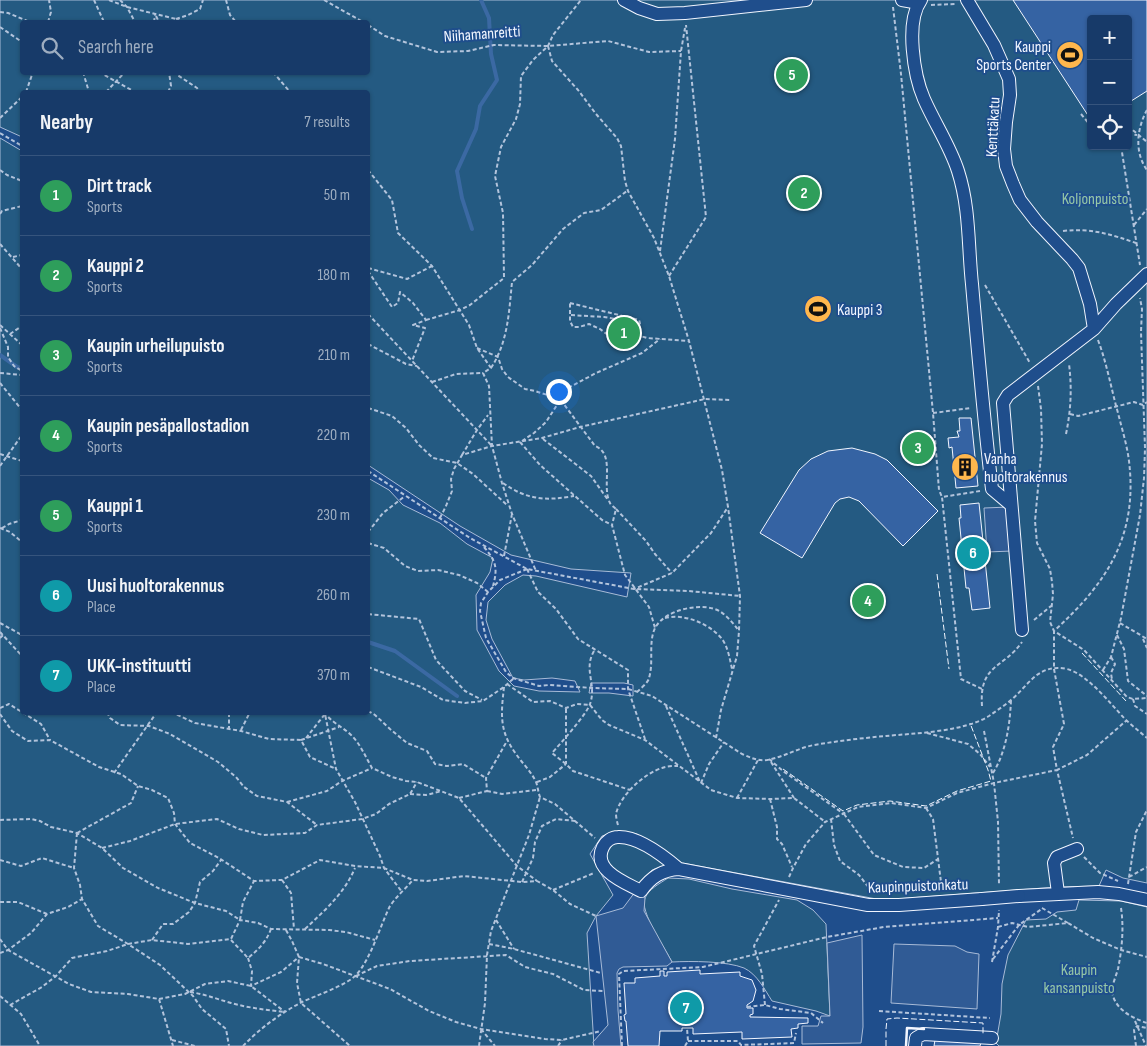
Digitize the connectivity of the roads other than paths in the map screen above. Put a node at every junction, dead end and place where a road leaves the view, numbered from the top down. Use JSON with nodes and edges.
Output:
{"nodes":[{"id":1,"x":624,"y":0,"type":"edge"},
{"id":2,"x":806,"y":0,"type":"edge"},
{"id":3,"x":902,"y":0,"type":"edge"},
{"id":4,"x":920,"y":2,"type":"edge"},
{"id":5,"x":968,"y":2,"type":"edge"},
{"id":6,"x":1142,"y":278,"type":"edge"},
{"id":7,"x":1094,"y":330,"type":"junction"},
{"id":8,"x":1011,"y":505,"type":"junction"},
{"id":9,"x":1022,"y":630,"type":"road end"},
{"id":10,"x":1078,"y":849,"type":"road end"},
{"id":11,"x":679,"y":869,"type":"junction"},
{"id":12,"x":1058,"y":893,"type":"junction"},
{"id":13,"x":1147,"y":900,"type":"edge"},
{"id":14,"x":992,"y":1038,"type":"dead end"},
{"id":15,"x":915,"y":1046,"type":"edge"}],
"edges":[{"from":1,"to":2,"type":"street"},
{"from":3,"to":4,"type":"street"},
{"from":4,"to":8,"type":"street"},
{"from":5,"to":7,"type":"street","name":"Kenttäkatu"},
{"from":6,"to":7,"type":"street"},
{"from":7,"to":8,"type":"street"},
{"from":8,"to":9,"type":"street"},
{"from":10,"to":12,"type":"street"},
{"from":11,"to":11,"type":"street","name":"Kaupinpuistonkatu"},
{"from":11,"to":12,"type":"street","name":"Kaupinpuistonkatu","bridge":true},
{"from":12,"to":13,"type":"street","name":"Kaupinpuistonkatu"},
{"from":14,"to":15,"type":"street"}]}
